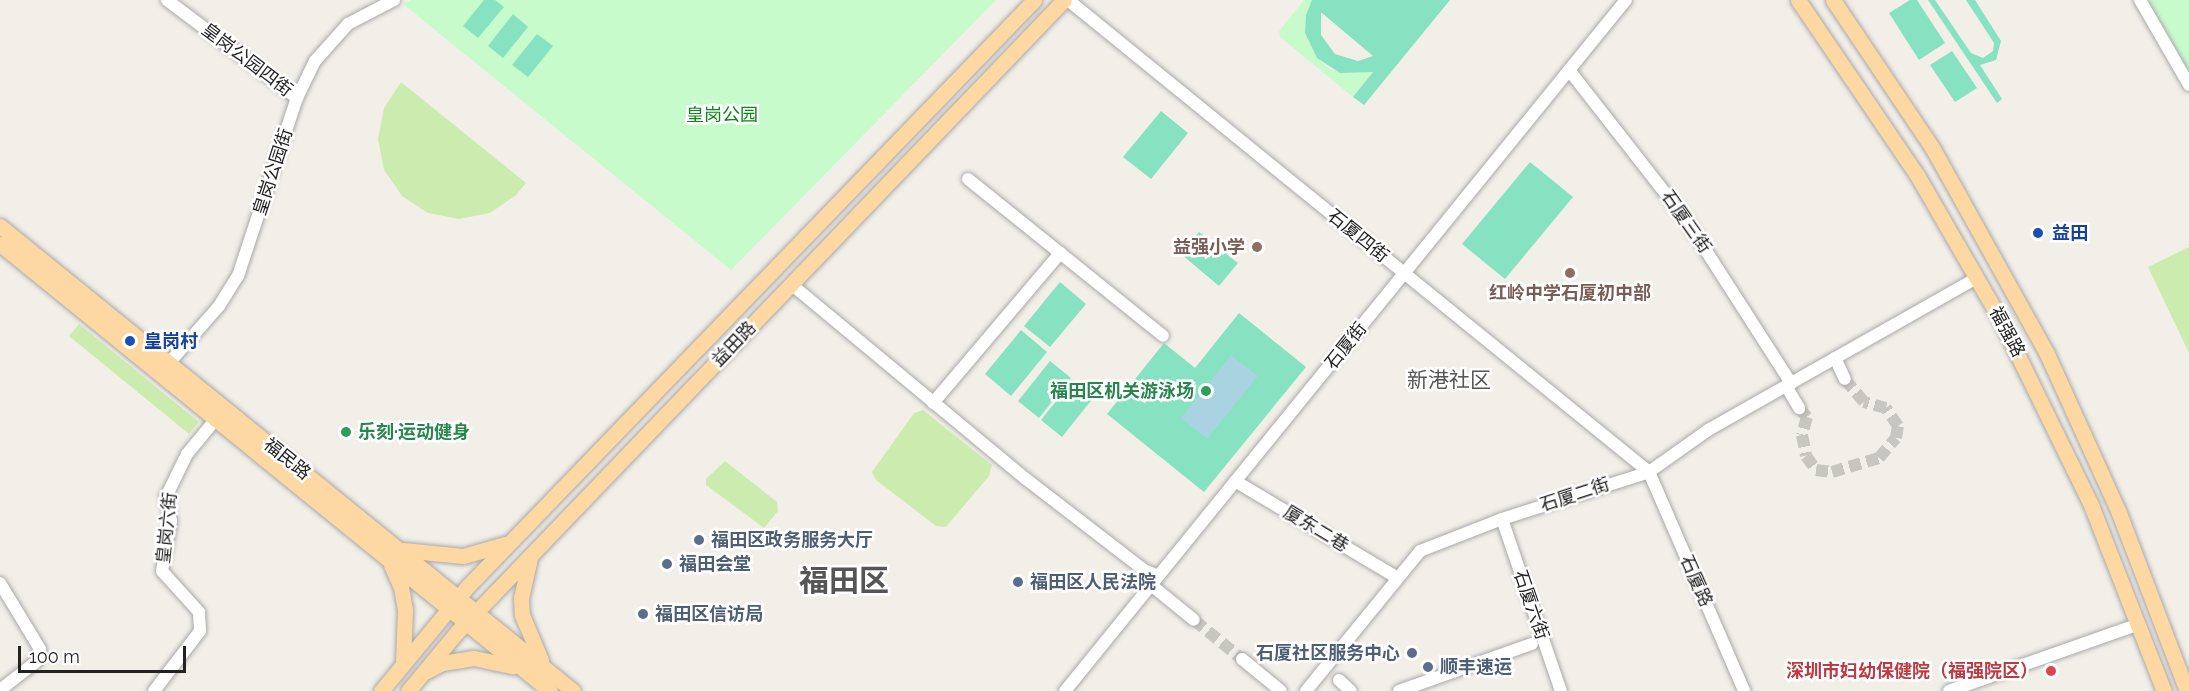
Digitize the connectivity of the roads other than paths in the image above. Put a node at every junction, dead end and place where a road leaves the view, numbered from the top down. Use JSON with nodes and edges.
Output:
{"nodes":[{"id":1,"x":167,"y":0,"type":"edge"},
{"id":2,"x":394,"y":0,"type":"edge"},
{"id":3,"x":1034,"y":0,"type":"edge"},
{"id":4,"x":1066,"y":0,"type":"edge"},
{"id":5,"x":1626,"y":0,"type":"edge"},
{"id":6,"x":1798,"y":0,"type":"edge"},
{"id":7,"x":1833,"y":0,"type":"edge"},
{"id":8,"x":2140,"y":0,"type":"edge"},
{"id":9,"x":1569,"y":70,"type":"junction"},
{"id":10,"x":2189,"y":85,"type":"edge"},
{"id":11,"x":297,"y":98,"type":"junction"},
{"id":12,"x":968,"y":179,"type":"dead end"},
{"id":13,"x":0,"y":226,"type":"edge"},
{"id":14,"x":0,"y":244,"type":"edge"},
{"id":15,"x":1060,"y":253,"type":"junction"},
{"id":16,"x":1404,"y":274,"type":"junction"},
{"id":17,"x":1977,"y":278,"type":"junction"},
{"id":18,"x":791,"y":284,"type":"junction"},
{"id":19,"x":1163,"y":336,"type":"dead end"},
{"id":20,"x":1835,"y":358,"type":"junction"},
{"id":21,"x":169,"y":363,"type":"junction"},
{"id":22,"x":1845,"y":379,"type":"tunnel mouth"},
{"id":23,"x":1788,"y":384,"type":"junction"},
{"id":24,"x":933,"y":403,"type":"junction"},
{"id":25,"x":1799,"y":408,"type":"tunnel mouth"},
{"id":26,"x":216,"y":419,"type":"junction"},
{"id":27,"x":1648,"y":472,"type":"junction"},
{"id":28,"x":1235,"y":482,"type":"junction"},
{"id":29,"x":1502,"y":519,"type":"junction"},
{"id":30,"x":517,"y":535,"type":"junction"},
{"id":31,"x":388,"y":550,"type":"junction"},
{"id":32,"x":531,"y":555,"type":"junction"},
{"id":33,"x":1396,"y":577,"type":"junction"},
{"id":34,"x":1155,"y":580,"type":"junction"},
{"id":35,"x":0,"y":584,"type":"edge"},
{"id":36,"x":453,"y":603,"type":"junction"},
{"id":37,"x":471,"y":617,"type":"junction"},
{"id":38,"x":1194,"y":620,"type":"tunnel mouth"},
{"id":39,"x":2139,"y":624,"type":"junction"},
{"id":40,"x":1532,"y":644,"type":"dead end"},
{"id":41,"x":1242,"y":659,"type":"tunnel mouth"},
{"id":42,"x":401,"y":667,"type":"junction"},
{"id":43,"x":550,"y":672,"type":"junction"},
{"id":44,"x":530,"y":675,"type":"junction"},
{"id":45,"x":419,"y":676,"type":"junction"},
{"id":46,"x":1339,"y":680,"type":"dead end"},
{"id":47,"x":0,"y":690,"type":"edge"},
{"id":48,"x":154,"y":691,"type":"edge"},
{"id":49,"x":381,"y":691,"type":"edge"},
{"id":50,"x":408,"y":691,"type":"edge"},
{"id":51,"x":550,"y":691,"type":"edge"},
{"id":52,"x":573,"y":691,"type":"edge"},
{"id":53,"x":1065,"y":691,"type":"edge"},
{"id":54,"x":1281,"y":691,"type":"edge"},
{"id":55,"x":1306,"y":691,"type":"edge"},
{"id":56,"x":1351,"y":691,"type":"edge"},
{"id":57,"x":1399,"y":691,"type":"edge"},
{"id":58,"x":1560,"y":691,"type":"edge"},
{"id":59,"x":1744,"y":691,"type":"edge"},
{"id":60,"x":1949,"y":691,"type":"edge"},
{"id":61,"x":2164,"y":691,"type":"edge"},
{"id":62,"x":2187,"y":691,"type":"edge"}],
"edges":[{"from":1,"to":11,"type":"street","name":"皇岗公园四街"},
{"from":2,"to":11,"type":"street","name":"皇岗公园街"},
{"from":3,"to":30,"type":"main road","name":"益田路"},
{"from":4,"to":16,"type":"street","name":"石厦四街"},
{"from":4,"to":18,"type":"main road","name":"益田路"},
{"from":5,"to":9,"type":"street","name":"石厦街"},
{"from":6,"to":17,"type":"main road","name":"福强路"},
{"from":7,"to":62,"type":"main road","name":"福强路"},
{"from":8,"to":10,"type":"street"},
{"from":9,"to":16,"type":"street","name":"石厦街"},
{"from":9,"to":23,"type":"street","name":"石厦三街"},
{"from":11,"to":21,"type":"street","name":"皇岗公园街"},
{"from":12,"to":15,"type":"street"},
{"from":13,"to":21,"type":"main road","name":"福民路"},
{"from":14,"to":26,"type":"main road","name":"福民路"},
{"from":15,"to":19,"type":"street"},
{"from":15,"to":24,"type":"street"},
{"from":16,"to":27,"type":"street","name":"石厦四街"},
{"from":16,"to":28,"type":"street","name":"石厦街"},
{"from":17,"to":20,"type":"street","name":"石厦二街"},
{"from":17,"to":39,"type":"main road","name":"福强路"},
{"from":18,"to":24,"type":"street"},
{"from":18,"to":32,"type":"main road","name":"益田路"},
{"from":20,"to":22,"type":"street"},
{"from":20,"to":23,"type":"street","name":"石厦二街"},
{"from":21,"to":31,"type":"main road","name":"福民路"},
{"from":23,"to":25,"type":"street","name":"石厦三街"},
{"from":23,"to":27,"type":"street","name":"石厦二街"},
{"from":24,"to":34,"type":"street"},
{"from":26,"to":31,"type":"main road","name":"福民路"},
{"from":26,"to":48,"type":"street","name":"皇岗六街"},
{"from":27,"to":29,"type":"street","name":"石厦二街"},
{"from":27,"to":59,"type":"street","name":"石厦路"},
{"from":28,"to":33,"type":"street","name":"厦东二巷"},
{"from":28,"to":34,"type":"street","name":"石厦街"},
{"from":29,"to":33,"type":"street","name":"石厦二街"},
{"from":29,"to":58,"type":"street","name":"石厦六街"},
{"from":30,"to":31,"type":"main road"},
{"from":30,"to":36,"type":"main road","name":"益田路"},
{"from":31,"to":36,"type":"main road","name":"福民路"},
{"from":31,"to":42,"type":"main road"},
{"from":32,"to":37,"type":"main road","name":"益田路"},
{"from":32,"to":43,"type":"main road"},
{"from":33,"to":55,"type":"street","name":"石厦二街"},
{"from":34,"to":38,"type":"street"},
{"from":34,"to":53,"type":"street","name":"石厦街"},
{"from":35,"to":47,"type":"street"},
{"from":36,"to":37,"type":"main road","name":"福民路"},
{"from":36,"to":42,"type":"main road","name":"益田路"},
{"from":37,"to":43,"type":"main road","name":"福民路"},
{"from":37,"to":44,"type":"main road","name":"福民路"},
{"from":37,"to":45,"type":"main road","name":"益田路"},
{"from":39,"to":60,"type":"street"},
{"from":39,"to":61,"type":"main road","name":"福强路"},
{"from":40,"to":57,"type":"street"},
{"from":41,"to":54,"type":"street"},
{"from":42,"to":49,"type":"main road","name":"益田路"},
{"from":43,"to":52,"type":"main road","name":"福民路"},
{"from":44,"to":45,"type":"main road"},
{"from":44,"to":51,"type":"main road","name":"福民路"},
{"from":45,"to":50,"type":"main road","name":"益田路"},
{"from":46,"to":56,"type":"street"}]}
